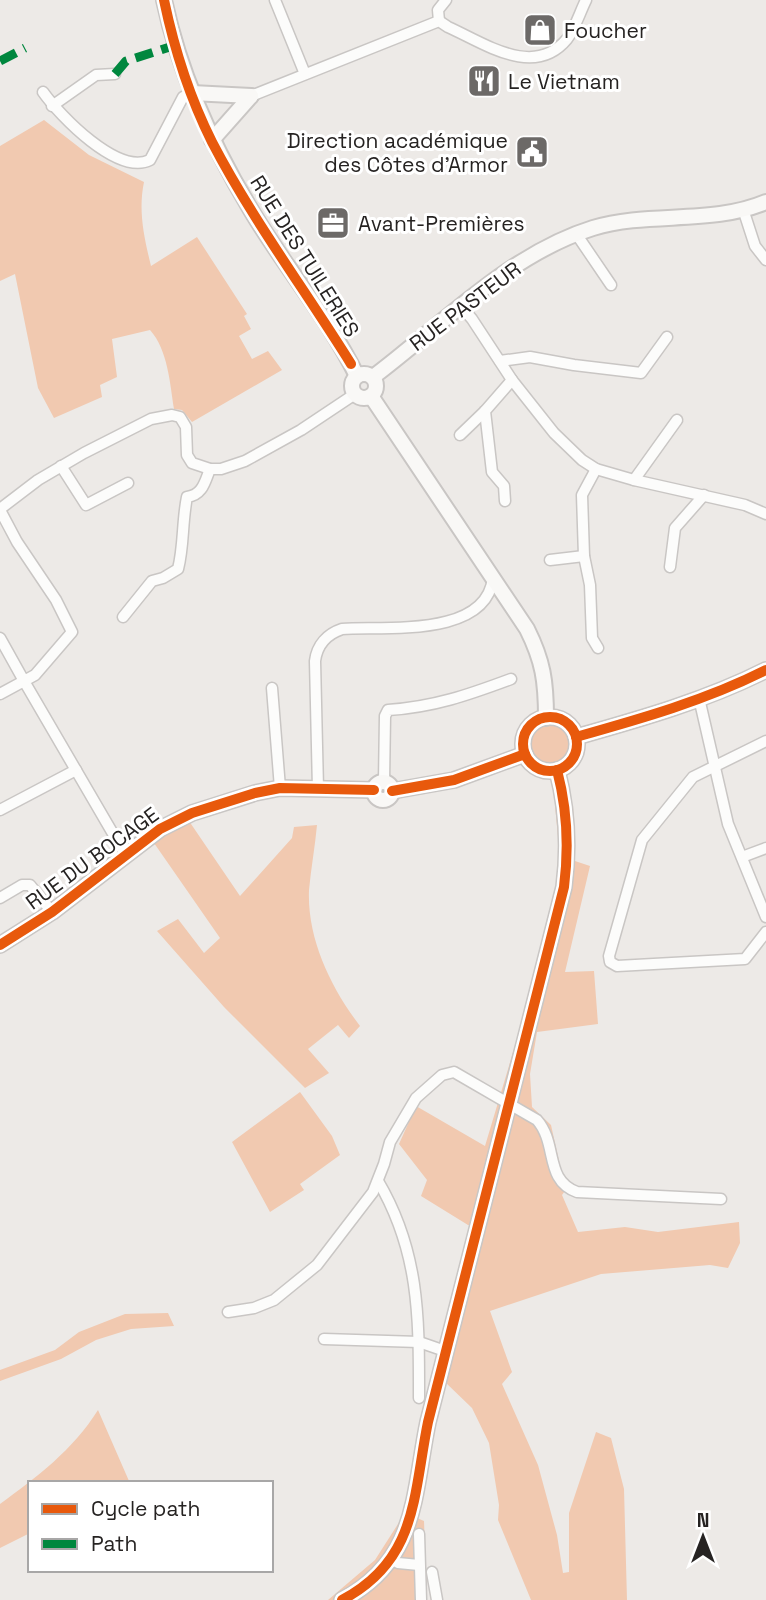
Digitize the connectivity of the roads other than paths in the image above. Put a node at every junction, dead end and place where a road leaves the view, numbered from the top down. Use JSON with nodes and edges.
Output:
{"nodes":[{"id":1,"x":164,"y":0,"type":"edge"},
{"id":2,"x":275,"y":0,"type":"edge"},
{"id":3,"x":446,"y":0,"type":"edge"},
{"id":4,"x":586,"y":0,"type":"edge"},
{"id":5,"x":439,"y":21,"type":"junction"},
{"id":6,"x":115,"y":74,"type":"dead end"},
{"id":7,"x":305,"y":74,"type":"junction"},
{"id":8,"x":43,"y":92,"type":"dead end"},
{"id":9,"x":192,"y":93,"type":"junction"},
{"id":10,"x":251,"y":96,"type":"junction"},
{"id":11,"x":52,"y":106,"type":"junction"},
{"id":12,"x":212,"y":140,"type":"junction"},
{"id":13,"x":766,"y":202,"type":"edge"},
{"id":14,"x":743,"y":209,"type":"junction"},
{"id":15,"x":577,"y":235,"type":"junction"},
{"id":16,"x":766,"y":260,"type":"edge"},
{"id":17,"x":611,"y":285,"type":"dead end"},
{"id":18,"x":461,"y":306,"type":"junction"},
{"id":19,"x":667,"y":337,"type":"dead end"},
{"id":20,"x":499,"y":361,"type":"junction"},
{"id":21,"x":357,"y":376,"type":"junction"},
{"id":22,"x":373,"y":377,"type":"junction"},
{"id":23,"x":512,"y":380,"type":"junction"},
{"id":24,"x":355,"y":394,"type":"junction"},
{"id":25,"x":371,"y":396,"type":"junction"},
{"id":26,"x":485,"y":411,"type":"junction"},
{"id":27,"x":677,"y":420,"type":"dead end"},
{"id":28,"x":460,"y":435,"type":"dead end"},
{"id":29,"x":61,"y":466,"type":"junction"},
{"id":30,"x":210,"y":469,"type":"junction"},
{"id":31,"x":596,"y":469,"type":"junction"},
{"id":32,"x":634,"y":480,"type":"junction"},
{"id":33,"x":128,"y":483,"type":"dead end"},
{"id":34,"x":704,"y":495,"type":"junction"},
{"id":35,"x":505,"y":501,"type":"dead end"},
{"id":36,"x":0,"y":510,"type":"edge"},
{"id":37,"x":766,"y":514,"type":"edge"},
{"id":38,"x":584,"y":556,"type":"junction"},
{"id":39,"x":550,"y":560,"type":"dead end"},
{"id":40,"x":670,"y":567,"type":"dead end"},
{"id":41,"x":493,"y":578,"type":"junction"},
{"id":42,"x":509,"y":602,"type":"junction"},
{"id":43,"x":482,"y":603,"type":"junction"},
{"id":44,"x":123,"y":617,"type":"dead end"},
{"id":45,"x":0,"y":638,"type":"edge"},
{"id":46,"x":598,"y":648,"type":"dead end"},
{"id":47,"x":766,"y":670,"type":"edge"},
{"id":48,"x":512,"y":679,"type":"dead end"},
{"id":49,"x":24,"y":681,"type":"junction"},
{"id":50,"x":272,"y":688,"type":"dead end"},
{"id":51,"x":0,"y":694,"type":"edge"},
{"id":52,"x":699,"y":698,"type":"junction"},
{"id":53,"x":545,"y":718,"type":"junction"},
{"id":54,"x":576,"y":737,"type":"junction"},
{"id":55,"x":766,"y":741,"type":"edge"},
{"id":56,"x":525,"y":754,"type":"junction"},
{"id":57,"x":716,"y":767,"type":"junction"},
{"id":58,"x":76,"y":770,"type":"junction"},
{"id":59,"x":558,"y":770,"type":"junction"},
{"id":60,"x":383,"y":788,"type":"junction"},
{"id":61,"x":280,"y":789,"type":"junction"},
{"id":62,"x":318,"y":789,"type":"junction"},
{"id":63,"x":0,"y":810,"type":"edge"},
{"id":64,"x":766,"y":848,"type":"edge"},
{"id":65,"x":125,"y":856,"type":"junction"},
{"id":66,"x":742,"y":857,"type":"junction"},
{"id":67,"x":0,"y":898,"type":"edge"},
{"id":68,"x":52,"y":912,"type":"junction"},
{"id":69,"x":766,"y":917,"type":"edge"},
{"id":70,"x":766,"y":932,"type":"edge"},
{"id":71,"x":0,"y":945,"type":"edge"},
{"id":72,"x":509,"y":1102,"type":"junction"},
{"id":73,"x":378,"y":1181,"type":"junction"},
{"id":74,"x":721,"y":1199,"type":"dead end"},
{"id":75,"x":228,"y":1312,"type":"dead end"},
{"id":76,"x":324,"y":1339,"type":"dead end"},
{"id":77,"x":419,"y":1342,"type":"junction"},
{"id":78,"x":445,"y":1351,"type":"junction"},
{"id":79,"x":419,"y":1398,"type":"dead end"},
{"id":80,"x":419,"y":1534,"type":"dead end"},
{"id":81,"x":390,"y":1559,"type":"junction"},
{"id":82,"x":419,"y":1565,"type":"junction"},
{"id":83,"x":432,"y":1572,"type":"dead end"},
{"id":84,"x":347,"y":1598,"type":"edge"},
{"id":85,"x":421,"y":1600,"type":"edge"},
{"id":86,"x":437,"y":1600,"type":"edge"}],
"edges":[{"from":1,"to":9,"type":"street","name":"RUE DES TUILERIES"},
{"from":2,"to":7,"type":"street"},
{"from":3,"to":5,"type":"street"},
{"from":4,"to":5,"type":"street"},
{"from":5,"to":7,"type":"street"},
{"from":6,"to":11,"type":"street"},
{"from":7,"to":10,"type":"street"},
{"from":8,"to":11,"type":"street"},
{"from":9,"to":10,"type":"street"},
{"from":9,"to":11,"type":"street"},
{"from":9,"to":12,"type":"street","name":"RUE DES TUILERIES"},
{"from":10,"to":12,"type":"street"},
{"from":12,"to":21,"type":"street","name":"RUE DES TUILERIES"},
{"from":13,"to":14,"type":"street","name":"RUE PASTEUR"},
{"from":14,"to":15,"type":"street","name":"RUE PASTEUR"},
{"from":14,"to":16,"type":"street"},
{"from":15,"to":17,"type":"street"},
{"from":15,"to":18,"type":"street","name":"RUE PASTEUR"},
{"from":18,"to":20,"type":"street"},
{"from":18,"to":22,"type":"street","name":"RUE PASTEUR"},
{"from":19,"to":20,"type":"street"},
{"from":20,"to":23,"type":"street"},
{"from":21,"to":22,"type":"street"},
{"from":21,"to":24,"type":"street"},
{"from":22,"to":25,"type":"street"},
{"from":23,"to":26,"type":"street"},
{"from":23,"to":31,"type":"street"},
{"from":24,"to":25,"type":"street"},
{"from":24,"to":30,"type":"street"},
{"from":25,"to":41,"type":"street"},
{"from":26,"to":28,"type":"street"},
{"from":26,"to":35,"type":"street"},
{"from":27,"to":32,"type":"street"},
{"from":29,"to":30,"type":"street"},
{"from":29,"to":33,"type":"street"},
{"from":29,"to":36,"type":"street"},
{"from":30,"to":44,"type":"street"},
{"from":31,"to":32,"type":"street"},
{"from":31,"to":38,"type":"street"},
{"from":32,"to":34,"type":"street"},
{"from":34,"to":37,"type":"street"},
{"from":34,"to":40,"type":"street"},
{"from":36,"to":49,"type":"street"},
{"from":38,"to":39,"type":"street"},
{"from":38,"to":46,"type":"street"},
{"from":41,"to":42,"type":"street"},
{"from":41,"to":43,"type":"street"},
{"from":42,"to":43,"type":"street"},
{"from":42,"to":53,"type":"street"},
{"from":43,"to":62,"type":"street"},
{"from":45,"to":49,"type":"street"},
{"from":47,"to":52,"type":"street"},
{"from":48,"to":60,"type":"street"},
{"from":49,"to":51,"type":"street"},
{"from":49,"to":58,"type":"street"},
{"from":50,"to":61,"type":"street"},
{"from":52,"to":54,"type":"street"},
{"from":52,"to":57,"type":"street"},
{"from":53,"to":54,"type":"street"},
{"from":53,"to":56,"type":"street"},
{"from":54,"to":59,"type":"street"},
{"from":55,"to":57,"type":"street"},
{"from":56,"to":59,"type":"street"},
{"from":56,"to":60,"type":"street","name":"RUE DU BOCAGE"},
{"from":57,"to":66,"type":"street"},
{"from":57,"to":70,"type":"street"},
{"from":58,"to":63,"type":"street"},
{"from":58,"to":65,"type":"street"},
{"from":59,"to":72,"type":"street"},
{"from":60,"to":62,"type":"street","name":"RUE DU BOCAGE"},
{"from":61,"to":62,"type":"street","name":"RUE DU BOCAGE"},
{"from":61,"to":65,"type":"street","name":"RUE DU BOCAGE"},
{"from":64,"to":66,"type":"street"},
{"from":65,"to":68,"type":"street","name":"RUE DU BOCAGE"},
{"from":66,"to":69,"type":"street"},
{"from":67,"to":68,"type":"street"},
{"from":68,"to":71,"type":"street","name":"RUE DU BOCAGE"},
{"from":72,"to":73,"type":"street"},
{"from":72,"to":74,"type":"street"},
{"from":72,"to":78,"type":"street"},
{"from":73,"to":75,"type":"street"},
{"from":73,"to":77,"type":"street"},
{"from":76,"to":77,"type":"street"},
{"from":77,"to":78,"type":"street"},
{"from":77,"to":79,"type":"street"},
{"from":78,"to":81,"type":"street"},
{"from":80,"to":82,"type":"street"},
{"from":81,"to":82,"type":"street"},
{"from":81,"to":84,"type":"street"},
{"from":82,"to":85,"type":"street"},
{"from":83,"to":86,"type":"street"}]}
